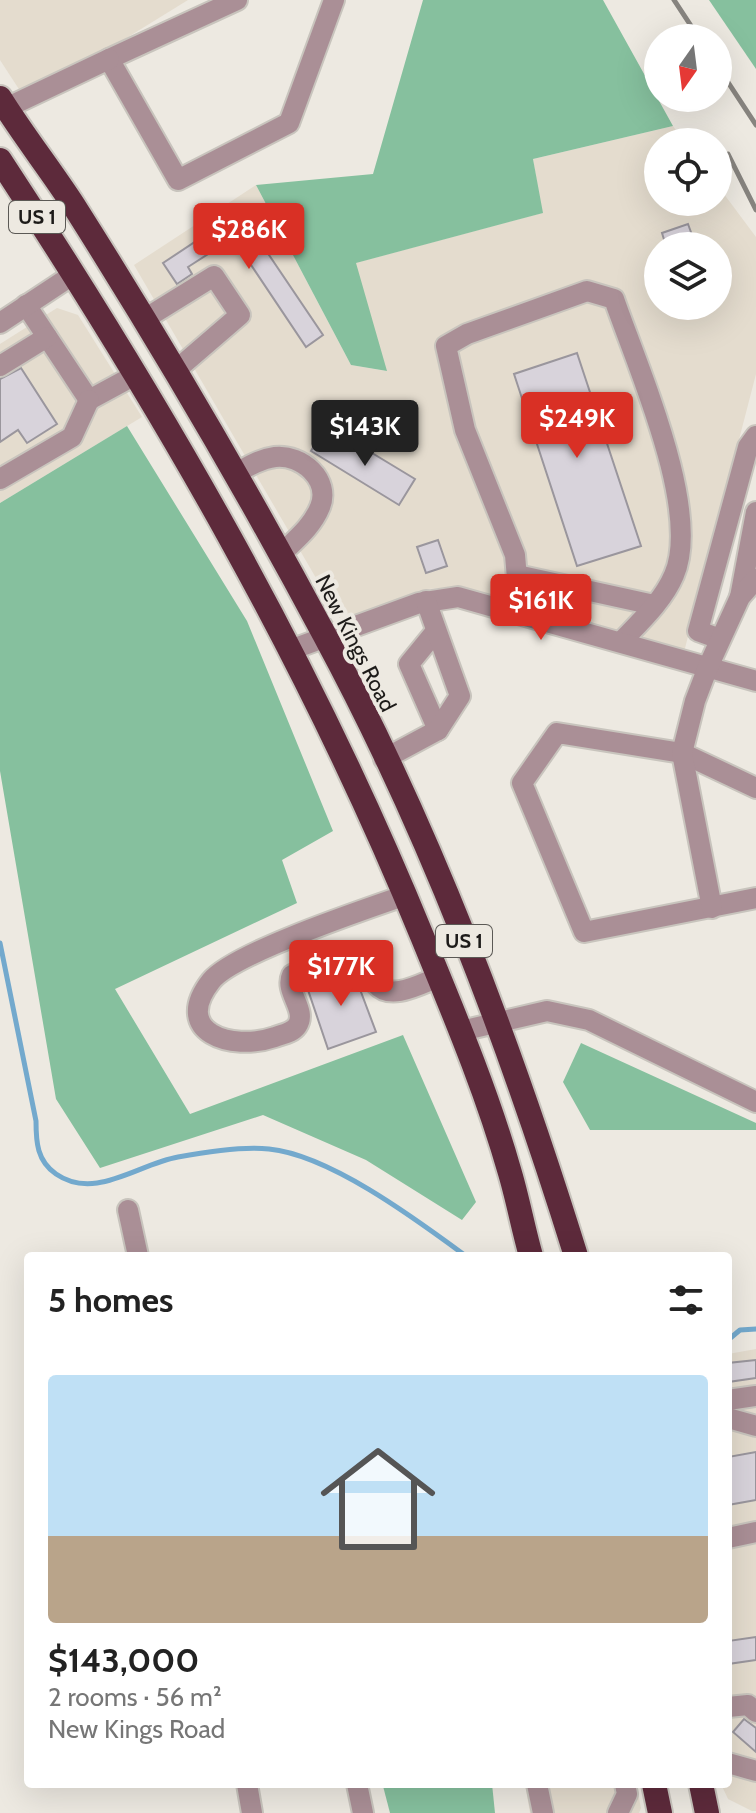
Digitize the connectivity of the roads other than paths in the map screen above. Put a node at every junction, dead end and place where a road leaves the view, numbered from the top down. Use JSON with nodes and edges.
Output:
{"nodes":[{"id":1,"x":237,"y":0,"type":"edge"},
{"id":2,"x":334,"y":0,"type":"edge"},
{"id":3,"x":109,"y":59,"type":"junction"},
{"id":4,"x":3,"y":103,"type":"edge"},
{"id":5,"x":0,"y":160,"type":"edge"},
{"id":6,"x":73,"y":205,"type":"junction"},
{"id":7,"x":74,"y":274,"type":"junction"},
{"id":8,"x":26,"y":305,"type":"junction"},
{"id":9,"x":139,"y":314,"type":"junction"},
{"id":10,"x":0,"y":323,"type":"edge"},
{"id":11,"x":47,"y":337,"type":"junction"},
{"id":12,"x":0,"y":366,"type":"edge"},
{"id":13,"x":175,"y":371,"type":"junction"},
{"id":14,"x":137,"y":374,"type":"junction"},
{"id":15,"x":89,"y":400,"type":"junction"},
{"id":16,"x":756,"y":436,"type":"edge"},
{"id":17,"x":235,"y":474,"type":"junction"},
{"id":18,"x":0,"y":479,"type":"edge"},
{"id":19,"x":756,"y":512,"type":"edge"},
{"id":20,"x":754,"y":531,"type":"edge"},
{"id":21,"x":280,"y":555,"type":"junction"},
{"id":22,"x":517,"y":575,"type":"junction"},
{"id":23,"x":756,"y":579,"type":"edge"},
{"id":24,"x":740,"y":597,"type":"junction"},
{"id":25,"x":426,"y":601,"type":"junction"},
{"id":26,"x":654,"y":605,"type":"junction"},
{"id":27,"x":520,"y":613,"type":"junction"},
{"id":28,"x":326,"y":637,"type":"junction"},
{"id":29,"x":720,"y":639,"type":"junction"},
{"id":30,"x":427,"y":641,"type":"junction"},
{"id":31,"x":621,"y":642,"type":"junction"},
{"id":32,"x":293,"y":649,"type":"junction"},
{"id":33,"x":708,"y":667,"type":"junction"},
{"id":34,"x":756,"y":681,"type":"edge"},
{"id":35,"x":446,"y":719,"type":"junction"},
{"id":36,"x":682,"y":753,"type":"junction"},
{"id":37,"x":384,"y":759,"type":"junction"},
{"id":38,"x":756,"y":788,"type":"edge"},
{"id":39,"x":406,"y":895,"type":"junction"},
{"id":40,"x":756,"y":898,"type":"edge"},
{"id":41,"x":712,"y":908,"type":"junction"},
{"id":42,"x":278,"y":944,"type":"junction"},
{"id":43,"x":292,"y":975,"type":"junction"},
{"id":44,"x":439,"y":977,"type":"junction"},
{"id":45,"x":495,"y":1021,"type":"junction"},
{"id":46,"x":461,"y":1031,"type":"junction"},
{"id":47,"x":756,"y":1102,"type":"edge"},
{"id":48,"x":128,"y":1210,"type":"dead end"},
{"id":49,"x":137,"y":1252,"type":"edge"},
{"id":50,"x":530,"y":1252,"type":"edge"},
{"id":51,"x":575,"y":1252,"type":"edge"},
{"id":52,"x":756,"y":1396,"type":"edge"},
{"id":53,"x":732,"y":1399,"type":"edge"},
{"id":54,"x":732,"y":1419,"type":"edge"},
{"id":55,"x":756,"y":1426,"type":"edge"},
{"id":56,"x":756,"y":1532,"type":"edge"},
{"id":57,"x":732,"y":1537,"type":"edge"},
{"id":58,"x":732,"y":1707,"type":"edge"},
{"id":59,"x":756,"y":1712,"type":"edge"},
{"id":60,"x":732,"y":1759,"type":"edge"},
{"id":61,"x":756,"y":1771,"type":"edge"},
{"id":62,"x":248,"y":1788,"type":"edge"},
{"id":63,"x":358,"y":1788,"type":"edge"},
{"id":64,"x":535,"y":1788,"type":"edge"},
{"id":65,"x":626,"y":1788,"type":"edge"},
{"id":66,"x":655,"y":1788,"type":"edge"},
{"id":67,"x":702,"y":1788,"type":"edge"},
{"id":68,"x":252,"y":1813,"type":"edge"},
{"id":69,"x":363,"y":1813,"type":"edge"},
{"id":70,"x":540,"y":1813,"type":"edge"},
{"id":71,"x":618,"y":1813,"type":"edge"},
{"id":72,"x":660,"y":1813,"type":"edge"},
{"id":73,"x":707,"y":1813,"type":"edge"}],
"edges":[{"from":1,"to":3,"type":"street"},
{"from":2,"to":3,"type":"street"},
{"from":3,"to":4,"type":"street"},
{"from":4,"to":6,"type":"highway","name":"New Kings Road","number":"US 1"},
{"from":5,"to":7,"type":"highway","number":"US 1"},
{"from":6,"to":7,"type":"highway"},
{"from":6,"to":9,"type":"highway","name":"New Kings Road","number":"US 1"},
{"from":7,"to":8,"type":"street"},
{"from":7,"to":9,"type":"highway"},
{"from":7,"to":14,"type":"highway","number":"US 1"},
{"from":8,"to":10,"type":"street"},
{"from":8,"to":11,"type":"street"},
{"from":9,"to":13,"type":"highway","name":"New Kings Road","number":"US 1"},
{"from":9,"to":13,"type":"street"},
{"from":11,"to":12,"type":"street"},
{"from":11,"to":15,"type":"street"},
{"from":13,"to":17,"type":"highway","name":"New Kings Road","number":"US 1"},
{"from":14,"to":15,"type":"street"},
{"from":14,"to":32,"type":"highway","number":"US 1"},
{"from":15,"to":18,"type":"street"},
{"from":16,"to":29,"type":"street"},
{"from":17,"to":21,"type":"highway","name":"New Kings Road","number":"US 1"},
{"from":17,"to":21,"type":"street"},
{"from":19,"to":20,"type":"street"},
{"from":20,"to":24,"type":"street"},
{"from":21,"to":28,"type":"highway","name":"New Kings Road","number":"US 1"},
{"from":22,"to":26,"type":"street"},
{"from":22,"to":26,"type":"street"},
{"from":22,"to":27,"type":"street"},
{"from":23,"to":24,"type":"street"},
{"from":24,"to":29,"type":"street"},
{"from":25,"to":27,"type":"street"},
{"from":25,"to":28,"type":"street"},
{"from":25,"to":30,"type":"street"},
{"from":26,"to":31,"type":"street"},
{"from":27,"to":31,"type":"street"},
{"from":28,"to":32,"type":"street"},
{"from":28,"to":37,"type":"highway","name":"New Kings Road","number":"US 1"},
{"from":29,"to":33,"type":"street"},
{"from":30,"to":35,"type":"street"},
{"from":30,"to":35,"type":"street"},
{"from":31,"to":33,"type":"street"},
{"from":32,"to":39,"type":"highway","number":"US 1"},
{"from":33,"to":34,"type":"street"},
{"from":33,"to":36,"type":"street"},
{"from":35,"to":37,"type":"street"},
{"from":36,"to":38,"type":"street"},
{"from":36,"to":41,"type":"street"},
{"from":36,"to":41,"type":"street"},
{"from":37,"to":45,"type":"highway","name":"New Kings Road","number":"US 1"},
{"from":39,"to":42,"type":"street"},
{"from":39,"to":44,"type":"highway","number":"US 1"},
{"from":40,"to":41,"type":"street"},
{"from":42,"to":43,"type":"street"},
{"from":42,"to":43,"type":"street"},
{"from":43,"to":44,"type":"street"},
{"from":44,"to":46,"type":"highway","number":"US 1"},
{"from":45,"to":46,"type":"street"},
{"from":45,"to":47,"type":"street"},
{"from":45,"to":51,"type":"highway","name":"New Kings Road","number":"US 1"},
{"from":46,"to":50,"type":"highway","number":"US 1"},
{"from":48,"to":49,"type":"street"},
{"from":52,"to":53,"type":"street"},
{"from":54,"to":55,"type":"street"},
{"from":56,"to":57,"type":"street"},
{"from":58,"to":59,"type":"street"},
{"from":60,"to":61,"type":"street"},
{"from":62,"to":68,"type":"street"},
{"from":63,"to":69,"type":"street"},
{"from":64,"to":70,"type":"street"},
{"from":65,"to":71,"type":"street"},
{"from":66,"to":72,"type":"highway"},
{"from":67,"to":73,"type":"highway"}]}
